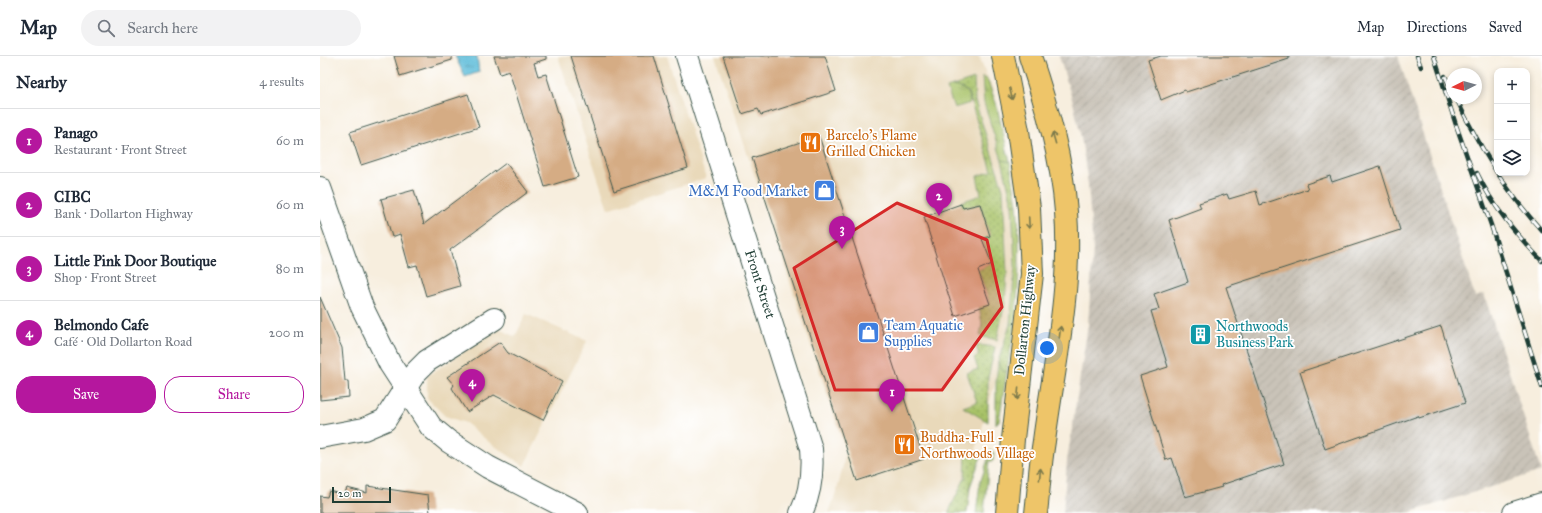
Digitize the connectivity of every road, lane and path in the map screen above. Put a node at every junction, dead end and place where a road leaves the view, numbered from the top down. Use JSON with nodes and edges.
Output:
{"nodes":[{"id":1,"x":687,"y":56,"type":"edge"},
{"id":2,"x":1002,"y":56,"type":"edge"},
{"id":3,"x":1030,"y":56,"type":"edge"},
{"id":4,"x":320,"y":188,"type":"edge"},
{"id":5,"x":494,"y":319,"type":"dead end"},
{"id":6,"x":405,"y":388,"type":"junction"},
{"id":7,"x":320,"y":437,"type":"edge"},
{"id":8,"x":1542,"y":504,"type":"edge"},
{"id":9,"x":577,"y":513,"type":"edge"},
{"id":10,"x":801,"y":513,"type":"edge"},
{"id":11,"x":1007,"y":513,"type":"edge"},
{"id":12,"x":1036,"y":513,"type":"edge"},
{"id":13,"x":1514,"y":513,"type":"edge"}],
"edges":[{"from":1,"to":10,"type":"street","name":"Front Street"},
{"from":2,"to":11,"type":"main road","name":"Dollarton Highway","one_way":true},
{"from":12,"to":3,"type":"main road","one_way":true},
{"from":4,"to":6,"type":"street"},
{"from":5,"to":6,"type":"street"},
{"from":6,"to":7,"type":"street"},
{"from":6,"to":9,"type":"street"},
{"from":8,"to":13,"type":"street"}]}
